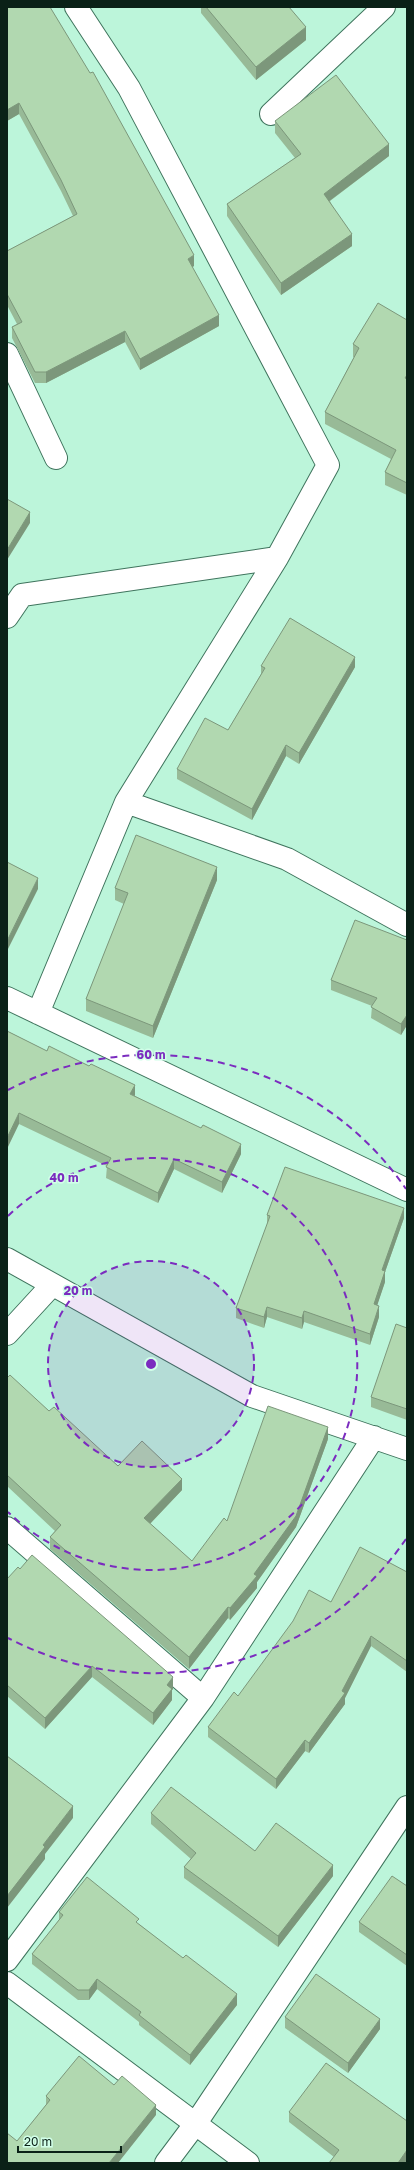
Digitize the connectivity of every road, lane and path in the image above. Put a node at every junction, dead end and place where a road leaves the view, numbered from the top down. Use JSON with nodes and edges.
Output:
{"nodes":[{"id":1,"x":76,"y":7,"type":"edge"},
{"id":2,"x":384,"y":7,"type":"edge"},
{"id":3,"x":271,"y":114,"type":"dead end"},
{"id":4,"x":7,"y":354,"type":"edge"},
{"id":5,"x":56,"y":458,"type":"dead end"},
{"id":6,"x":277,"y":558,"type":"junction"},
{"id":7,"x":7,"y":617,"type":"edge"},
{"id":8,"x":126,"y":802,"type":"junction"},
{"id":9,"x":407,"y":925,"type":"edge"},
{"id":10,"x":7,"y":998,"type":"edge"},
{"id":11,"x":38,"y":1013,"type":"junction"},
{"id":12,"x":407,"y":1190,"type":"edge"},
{"id":13,"x":7,"y":1259,"type":"edge"},
{"id":14,"x":52,"y":1285,"type":"junction"},
{"id":15,"x":7,"y":1334,"type":"edge"},
{"id":16,"x":374,"y":1437,"type":"junction"},
{"id":17,"x":407,"y":1449,"type":"edge"},
{"id":18,"x":7,"y":1528,"type":"edge"},
{"id":19,"x":203,"y":1698,"type":"junction"},
{"id":20,"x":407,"y":1807,"type":"edge"},
{"id":21,"x":7,"y":1960,"type":"edge"},
{"id":22,"x":7,"y":1983,"type":"edge"},
{"id":23,"x":196,"y":2123,"type":"junction"},
{"id":24,"x":166,"y":2163,"type":"edge"},
{"id":25,"x":248,"y":2163,"type":"edge"}],
"edges":[{"from":1,"to":6,"type":"street"},
{"from":2,"to":3,"type":"street"},
{"from":4,"to":5,"type":"street"},
{"from":6,"to":7,"type":"street"},
{"from":6,"to":8,"type":"street"},
{"from":8,"to":9,"type":"street"},
{"from":8,"to":11,"type":"street"},
{"from":10,"to":11,"type":"street"},
{"from":11,"to":12,"type":"street"},
{"from":13,"to":14,"type":"street"},
{"from":14,"to":15,"type":"street"},
{"from":14,"to":16,"type":"street"},
{"from":16,"to":17,"type":"street"},
{"from":16,"to":19,"type":"street"},
{"from":18,"to":19,"type":"street"},
{"from":19,"to":21,"type":"street"},
{"from":20,"to":23,"type":"street"},
{"from":22,"to":23,"type":"street"},
{"from":23,"to":24,"type":"street"},
{"from":23,"to":25,"type":"street"}]}
